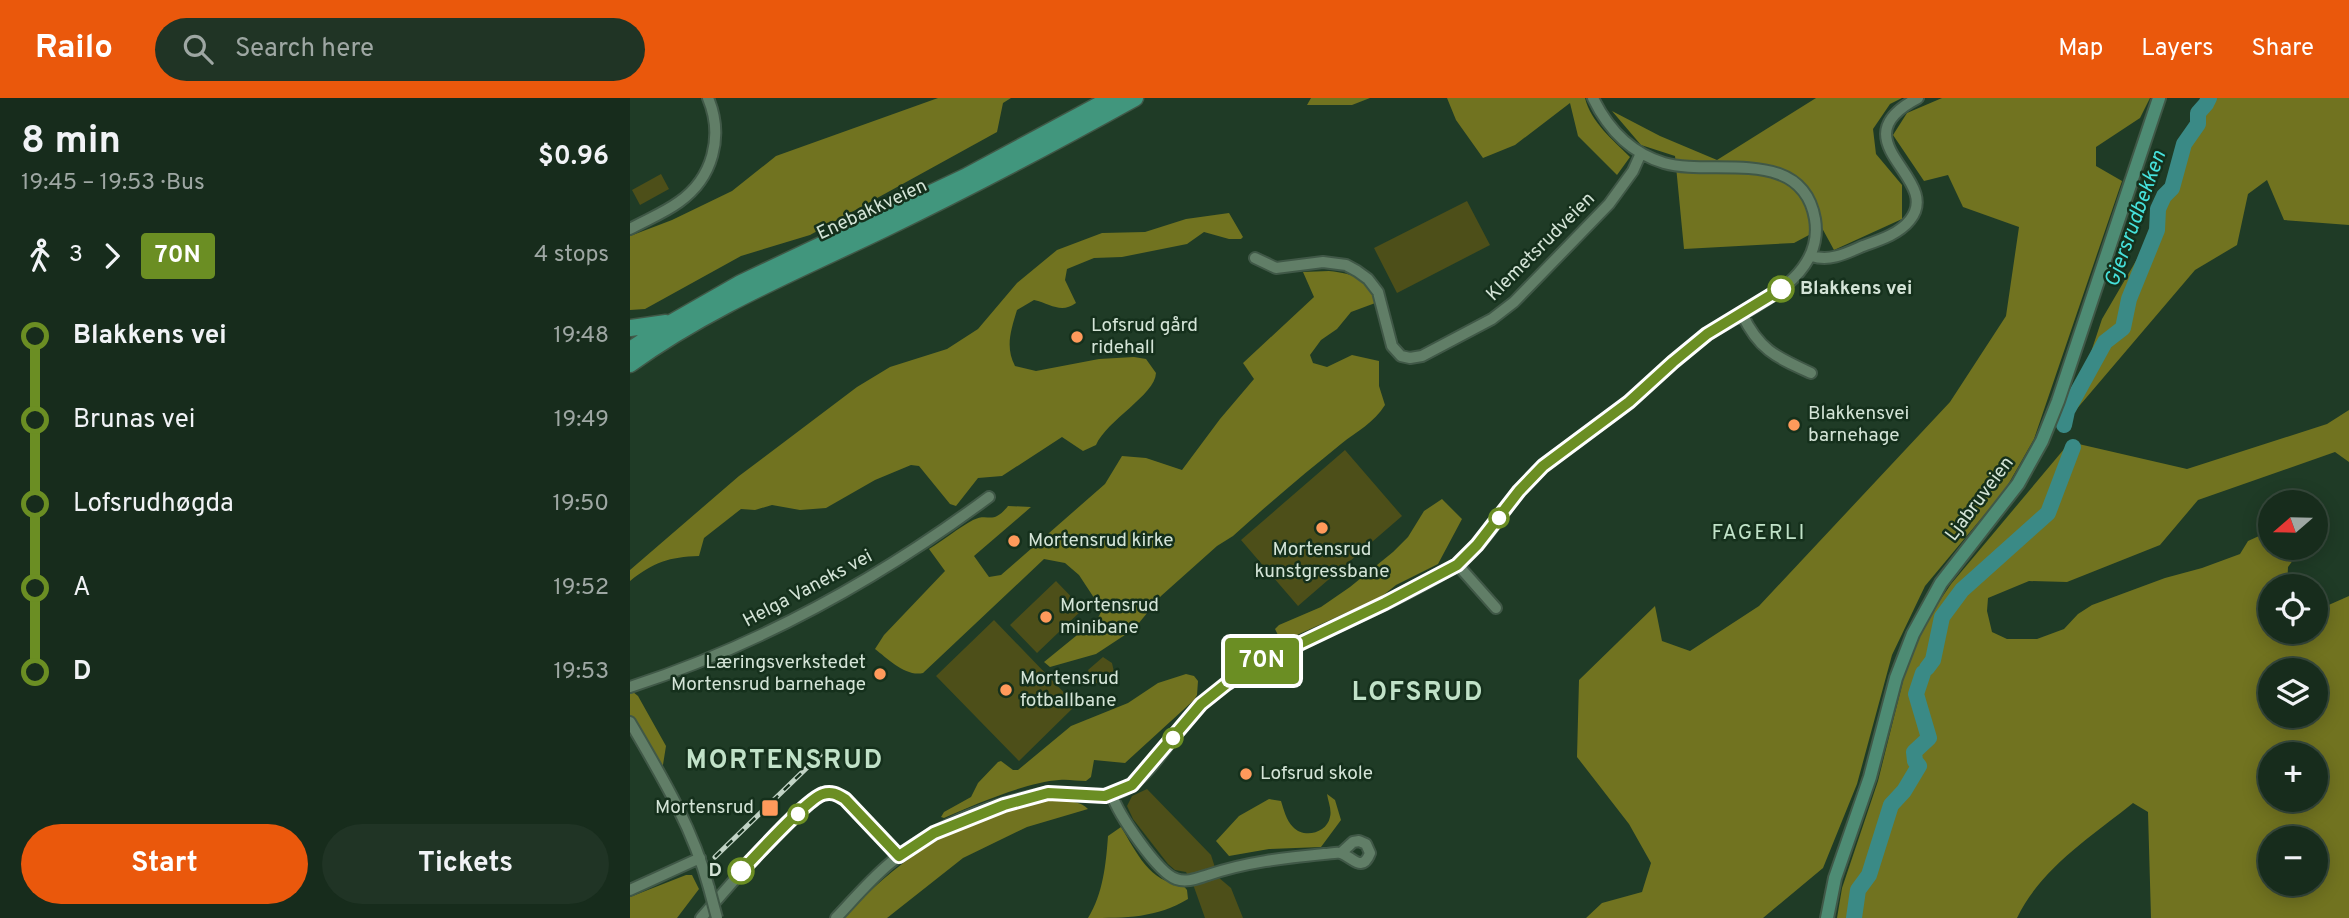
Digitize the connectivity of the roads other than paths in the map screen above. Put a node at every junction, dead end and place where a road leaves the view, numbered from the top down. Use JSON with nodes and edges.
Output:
{"nodes":[{"id":1,"x":708,"y":98,"type":"edge"},
{"id":2,"x":1112,"y":98,"type":"edge"},
{"id":3,"x":1135,"y":98,"type":"edge"},
{"id":4,"x":1593,"y":98,"type":"edge"},
{"id":5,"x":1918,"y":98,"type":"edge"},
{"id":6,"x":2159,"y":98,"type":"edge"},
{"id":7,"x":1641,"y":153,"type":"junction"},
{"id":8,"x":630,"y":229,"type":"edge"},
{"id":9,"x":1812,"y":256,"type":"junction"},
{"id":10,"x":1255,"y":258,"type":"dead end"},
{"id":11,"x":1742,"y":314,"type":"junction"},
{"id":12,"x":671,"y":323,"type":"junction"},
{"id":13,"x":637,"y":327,"type":"edge"},
{"id":14,"x":630,"y":350,"type":"edge"},
{"id":15,"x":630,"y":364,"type":"edge"},
{"id":16,"x":1811,"y":373,"type":"dead end"},
{"id":17,"x":989,"y":497,"type":"dead end"},
{"id":18,"x":1457,"y":565,"type":"junction"},
{"id":19,"x":1496,"y":608,"type":"dead end"},
{"id":20,"x":630,"y":687,"type":"edge"},
{"id":21,"x":630,"y":722,"type":"edge"},
{"id":22,"x":1112,"y":794,"type":"junction"},
{"id":23,"x":1342,"y":853,"type":"dead end"},
{"id":24,"x":899,"y":856,"type":"junction"},
{"id":25,"x":700,"y":858,"type":"junction"},
{"id":26,"x":630,"y":890,"type":"edge"},
{"id":27,"x":701,"y":918,"type":"edge"},
{"id":28,"x":717,"y":918,"type":"edge"},
{"id":29,"x":836,"y":918,"type":"edge"},
{"id":30,"x":1828,"y":918,"type":"edge"}],
"edges":[{"from":1,"to":8,"type":"street"},
{"from":2,"to":12,"type":"highway","name":"Enebakkveien"},
{"from":3,"to":15,"type":"highway","name":"Enebakkveien"},
{"from":4,"to":7,"type":"street"},
{"from":5,"to":9,"type":"street"},
{"from":6,"to":30,"type":"main road","name":"Ljabruveien"},
{"from":7,"to":9,"type":"street"},
{"from":7,"to":10,"type":"street","name":"Klemetsrudveien"},
{"from":9,"to":11,"type":"street"},
{"from":11,"to":16,"type":"street"},
{"from":11,"to":18,"type":"street"},
{"from":12,"to":13,"type":"highway"},
{"from":12,"to":14,"type":"highway","name":"Enebakkveien"},
{"from":17,"to":20,"type":"street","name":"Helga Vaneks vei"},
{"from":18,"to":19,"type":"street"},
{"from":18,"to":22,"type":"street"},
{"from":21,"to":25,"type":"street"},
{"from":22,"to":23,"type":"street"},
{"from":22,"to":24,"type":"street"},
{"from":24,"to":27,"type":"street"},
{"from":24,"to":29,"type":"street"},
{"from":25,"to":26,"type":"street"},
{"from":25,"to":28,"type":"street","bridge":true}]}
